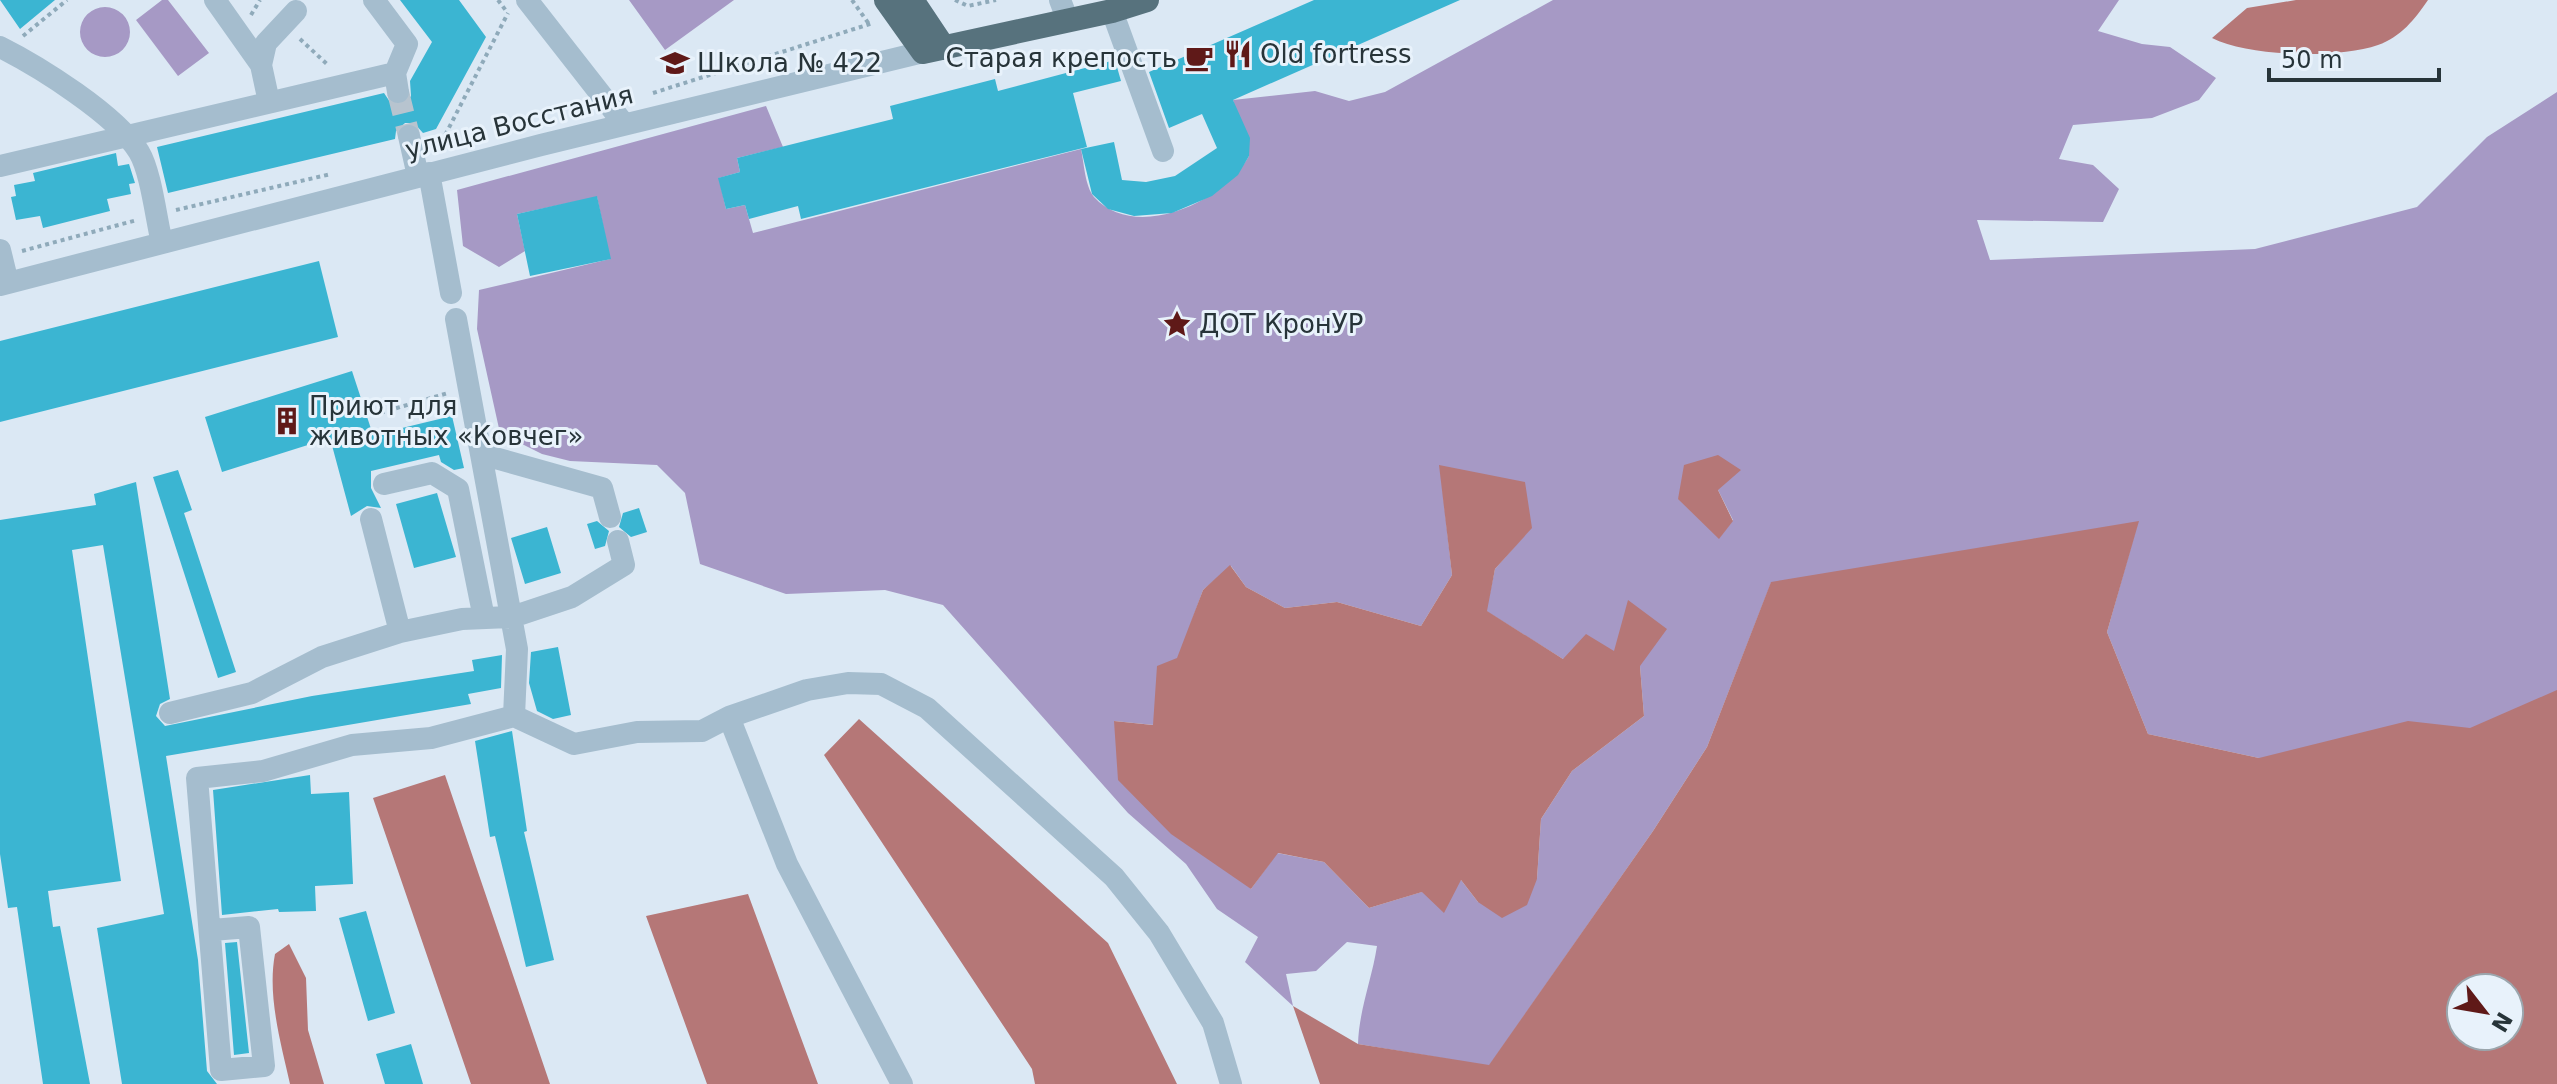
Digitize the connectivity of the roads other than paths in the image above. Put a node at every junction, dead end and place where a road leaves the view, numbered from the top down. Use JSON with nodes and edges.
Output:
{"nodes":[{"id":1,"x":215,"y":0,"type":"edge"},
{"id":2,"x":374,"y":0,"type":"edge"},
{"id":3,"x":527,"y":0,"type":"edge"},
{"id":4,"x":886,"y":0,"type":"edge"},
{"id":5,"x":912,"y":0,"type":"edge"},
{"id":6,"x":1147,"y":0,"type":"edge"},
{"id":7,"x":1064,"y":11,"type":"edge"},
{"id":8,"x":1112,"y":11,"type":"junction"},
{"id":9,"x":290,"y":18,"type":"road end"},
{"id":10,"x":3,"y":48,"type":"edge"},
{"id":11,"x":934,"y":50,"type":"junction"},
{"id":12,"x":261,"y":65,"type":"junction"},
{"id":13,"x":269,"y":102,"type":"junction"},
{"id":14,"x":624,"y":124,"type":"junction"},
{"id":15,"x":126,"y":135,"type":"junction"},
{"id":16,"x":1163,"y":151,"type":"dead end"},
{"id":17,"x":417,"y":160,"type":"junction"},
{"id":18,"x":0,"y":166,"type":"edge"},
{"id":19,"x":162,"y":243,"type":"junction"},
{"id":20,"x":1,"y":253,"type":"edge"},
{"id":21,"x":4,"y":284,"type":"edge"},
{"id":22,"x":481,"y":454,"type":"junction"},
{"id":23,"x":384,"y":484,"type":"dead end"},
{"id":24,"x":610,"y":517,"type":"dead end"},
{"id":25,"x":371,"y":519,"type":"dead end"},
{"id":26,"x":618,"y":541,"type":"dead end"},
{"id":27,"x":512,"y":617,"type":"junction"},
{"id":28,"x":484,"y":618,"type":"junction"},
{"id":29,"x":400,"y":632,"type":"junction"},
{"id":30,"x":170,"y":713,"type":"dead end"},
{"id":31,"x":514,"y":716,"type":"junction"},
{"id":32,"x":729,"y":717,"type":"junction"},
{"id":33,"x":212,"y":930,"type":"junction"},
{"id":34,"x":222,"y":1077,"type":"edge"},
{"id":35,"x":902,"y":1084,"type":"edge"},
{"id":36,"x":1231,"y":1084,"type":"edge"}],
"edges":[{"from":1,"to":12,"type":"street"},
{"from":2,"to":13,"type":"street"},
{"from":3,"to":14,"type":"street"},
{"from":4,"to":11,"type":"main road"},
{"from":5,"to":11,"type":"main road"},
{"from":6,"to":8,"type":"main road","name":"улица Восстания"},
{"from":7,"to":8,"type":"main road","name":"улица Восстания"},
{"from":7,"to":11,"type":"main road","name":"улица Восстания"},
{"from":8,"to":16,"type":"street"},
{"from":9,"to":12,"type":"street"},
{"from":10,"to":15,"type":"street"},
{"from":11,"to":14,"type":"street","name":"улица Восстания"},
{"from":12,"to":13,"type":"street"},
{"from":13,"to":15,"type":"street"},
{"from":14,"to":17,"type":"street","name":"улица Восстания"},
{"from":15,"to":18,"type":"street"},
{"from":15,"to":19,"type":"street"},
{"from":17,"to":19,"type":"street","name":"улица Восстания"},
{"from":17,"to":22,"type":"street"},
{"from":19,"to":21,"type":"street","name":"улица Восстания"},
{"from":20,"to":21,"type":"street"},
{"from":22,"to":24,"type":"street"},
{"from":22,"to":27,"type":"street"},
{"from":23,"to":28,"type":"street"},
{"from":25,"to":29,"type":"street"},
{"from":26,"to":27,"type":"street"},
{"from":27,"to":28,"type":"street"},
{"from":27,"to":31,"type":"street"},
{"from":28,"to":29,"type":"street"},
{"from":29,"to":30,"type":"street"},
{"from":31,"to":32,"type":"street"},
{"from":31,"to":33,"type":"street"},
{"from":32,"to":35,"type":"street"},
{"from":32,"to":36,"type":"street"},
{"from":33,"to":34,"type":"street"},
{"from":33,"to":34,"type":"street"}]}
